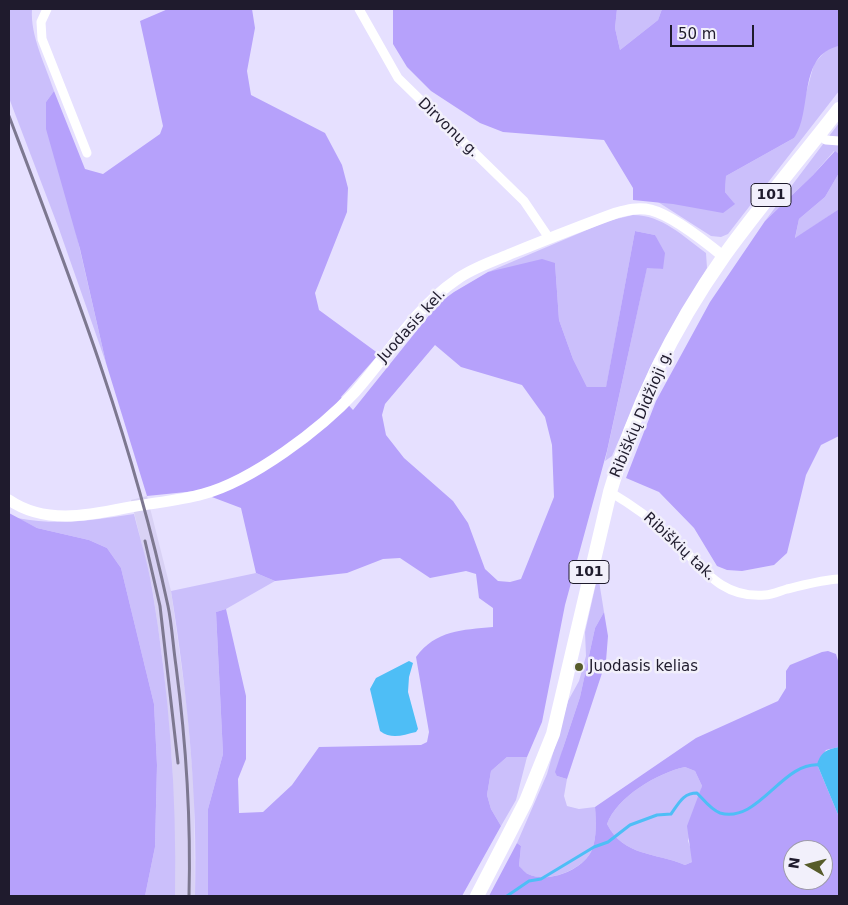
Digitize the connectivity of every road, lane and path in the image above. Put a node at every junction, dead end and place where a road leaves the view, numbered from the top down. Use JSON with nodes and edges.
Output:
{"nodes":[{"id":1,"x":47,"y":9,"type":"edge"},
{"id":2,"x":359,"y":9,"type":"edge"},
{"id":3,"x":839,"y":110,"type":"edge"},
{"id":4,"x":819,"y":134,"type":"junction"},
{"id":5,"x":839,"y":141,"type":"edge"},
{"id":6,"x":87,"y":153,"type":"dead end"},
{"id":7,"x":548,"y":238,"type":"junction"},
{"id":8,"x":724,"y":257,"type":"junction"},
{"id":9,"x":610,"y":492,"type":"junction"},
{"id":10,"x":9,"y":500,"type":"edge"},
{"id":11,"x":839,"y":579,"type":"edge"},
{"id":12,"x":477,"y":896,"type":"edge"}],
"edges":[{"from":1,"to":6,"type":"street"},
{"from":2,"to":7,"type":"street","name":"Dirvonų g."},
{"from":3,"to":4,"type":"main road","number":"101"},
{"from":4,"to":5,"type":"street"},
{"from":4,"to":8,"type":"main road","name":"Ribiškių Didžioji g.","number":"101"},
{"from":7,"to":8,"type":"street","name":"Juodasis kel."},
{"from":7,"to":10,"type":"street","name":"Juodasis kel."},
{"from":8,"to":9,"type":"main road","name":"Ribiškių Didžioji g.","number":"101"},
{"from":9,"to":11,"type":"street","name":"Ribiškių tak."},
{"from":9,"to":12,"type":"main road","name":"Ribiškių Didžioji g.","number":"101"}]}
